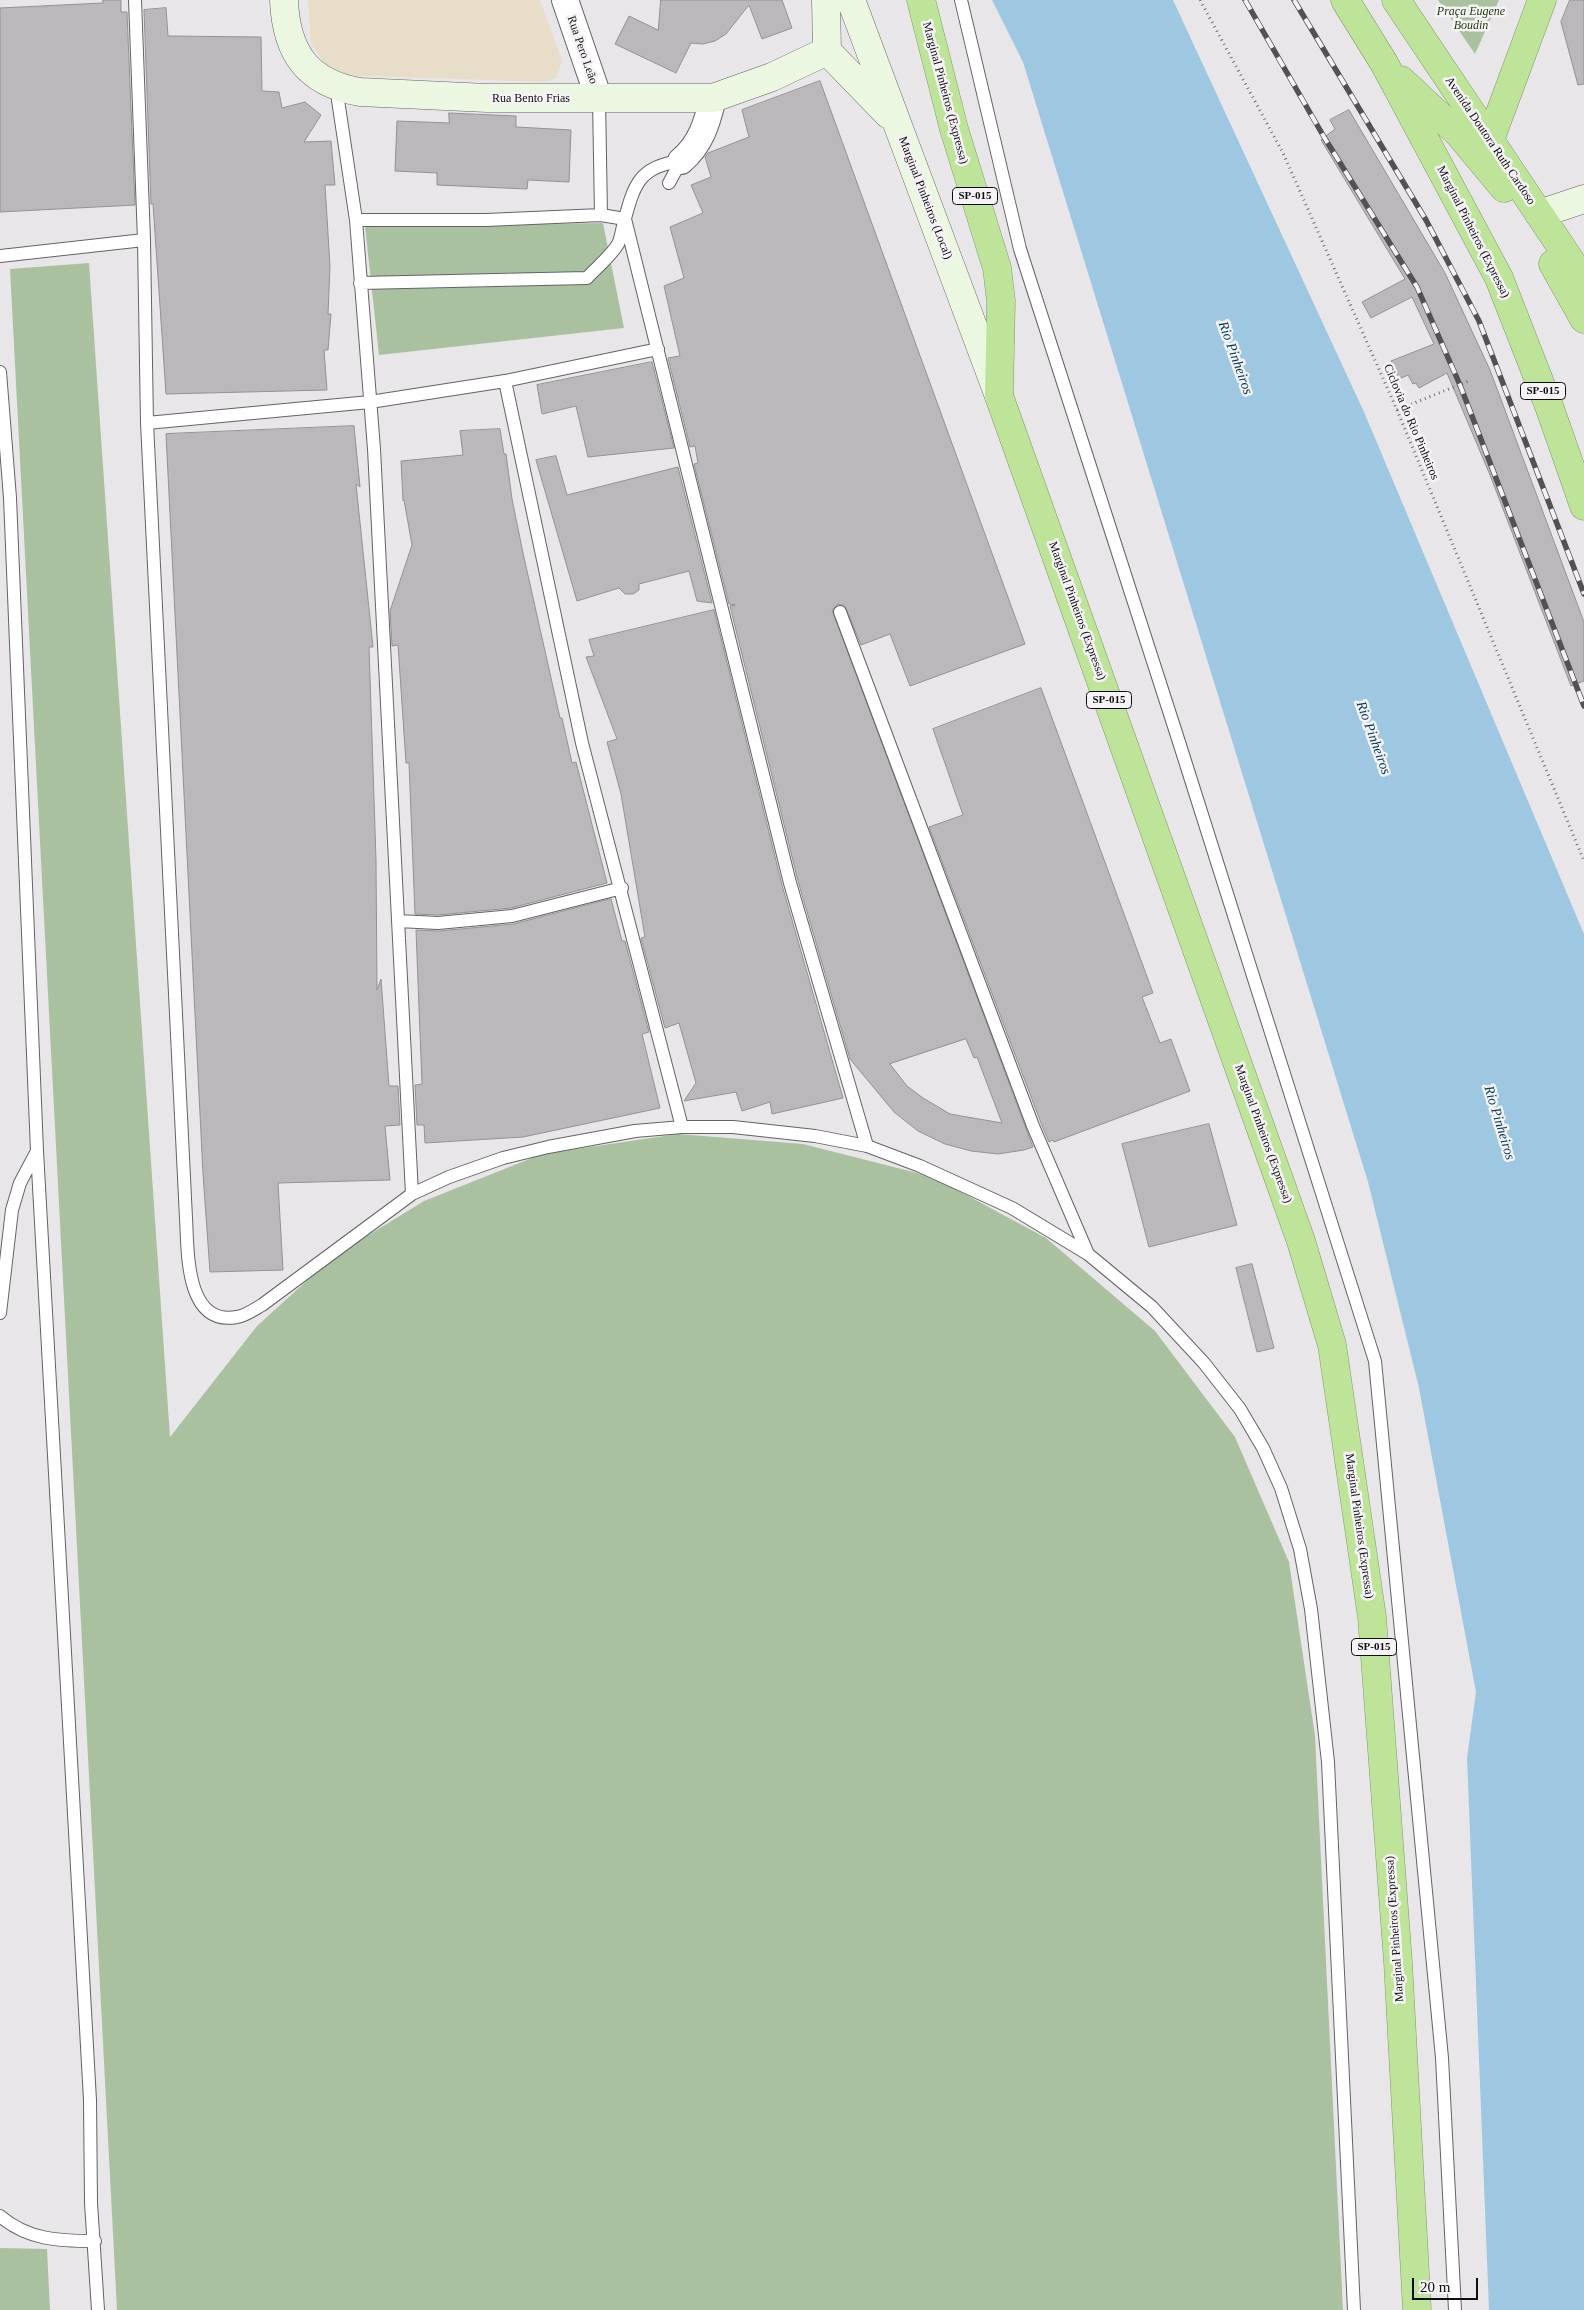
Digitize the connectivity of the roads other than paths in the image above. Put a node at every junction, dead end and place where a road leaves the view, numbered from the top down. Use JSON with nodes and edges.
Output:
{"nodes":[{"id":1,"x":135,"y":0,"type":"edge"},
{"id":2,"x":284,"y":0,"type":"edge"},
{"id":3,"x":564,"y":0,"type":"edge"},
{"id":4,"x":826,"y":0,"type":"edge"},
{"id":5,"x":852,"y":0,"type":"edge"},
{"id":6,"x":920,"y":0,"type":"edge"},
{"id":7,"x":961,"y":0,"type":"edge"},
{"id":8,"x":1345,"y":0,"type":"edge"},
{"id":9,"x":1396,"y":0,"type":"edge"},
{"id":10,"x":1542,"y":0,"type":"edge"},
{"id":11,"x":827,"y":51,"type":"junction"},
{"id":12,"x":1384,"y":63,"type":"junction"},
{"id":13,"x":713,"y":98,"type":"junction"},
{"id":14,"x":599,"y":99,"type":"junction"},
{"id":15,"x":338,"y":100,"type":"dead end"},
{"id":16,"x":896,"y":122,"type":"junction"},
{"id":17,"x":1490,"y":140,"type":"junction"},
{"id":18,"x":675,"y":172,"type":"joint"},
{"id":19,"x":1584,"y":199,"type":"edge"},
{"id":20,"x":1539,"y":214,"type":"junction"},
{"id":21,"x":601,"y":215,"type":"junction"},
{"id":22,"x":625,"y":219,"type":"junction"},
{"id":23,"x":356,"y":220,"type":"junction"},
{"id":24,"x":144,"y":240,"type":"junction"},
{"id":25,"x":0,"y":256,"type":"edge"},
{"id":26,"x":1584,"y":282,"type":"edge"},
{"id":27,"x":360,"y":283,"type":"junction"},
{"id":28,"x":1584,"y":319,"type":"edge"},
{"id":29,"x":658,"y":349,"type":"junction"},
{"id":30,"x":0,"y":372,"type":"edge"},
{"id":31,"x":505,"y":381,"type":"junction"},
{"id":32,"x":999,"y":396,"type":"junction"},
{"id":33,"x":370,"y":402,"type":"junction"},
{"id":34,"x":148,"y":423,"type":"junction"},
{"id":35,"x":1584,"y":506,"type":"edge"},
{"id":36,"x":840,"y":612,"type":"dead end"},
{"id":37,"x":622,"y":888,"type":"junction"},
{"id":38,"x":398,"y":921,"type":"junction"},
{"id":39,"x":682,"y":1127,"type":"junction"},
{"id":40,"x":867,"y":1146,"type":"junction"},
{"id":41,"x":37,"y":1151,"type":"junction"},
{"id":42,"x":412,"y":1194,"type":"junction"},
{"id":43,"x":1088,"y":1254,"type":"junction"},
{"id":44,"x":0,"y":1313,"type":"edge"},
{"id":45,"x":0,"y":2216,"type":"edge"},
{"id":46,"x":95,"y":2241,"type":"junction"},
{"id":47,"x":98,"y":2310,"type":"edge"},
{"id":48,"x":1354,"y":2310,"type":"edge"},
{"id":49,"x":1417,"y":2310,"type":"edge"},
{"id":50,"x":1454,"y":2310,"type":"edge"}],
"edges":[{"from":1,"to":24,"type":"lane"},
{"from":2,"to":14,"type":"main road","name":"Rua Bento Frias"},
{"from":3,"to":14,"type":"street","name":"Rua Pero Leão"},
{"from":4,"to":11,"type":"main road"},
{"from":5,"to":16,"type":"main road","name":"Marginal Pinheiros (Local)"},
{"from":6,"to":32,"type":"highway","name":"Marginal Pinheiros (Expressa)","number":"SP-015"},
{"from":7,"to":50,"type":"lane"},
{"from":8,"to":12,"type":"highway","name":"Marginal Pinheiros (Expressa)","number":"SP-015"},
{"from":9,"to":17,"type":"highway","name":"Avenida Doutora Ruth Cardoso"},
{"from":10,"to":17,"type":"highway"},
{"from":11,"to":13,"type":"main road","name":"Rua Bento Frias"},
{"from":11,"to":16,"type":"main road"},
{"from":12,"to":28,"type":"highway"},
{"from":12,"to":35,"type":"highway","name":"Marginal Pinheiros (Expressa)","number":"SP-015"},
{"from":13,"to":14,"type":"main road","name":"Rua Bento Frias"},
{"from":13,"to":18,"type":"street"},
{"from":14,"to":21,"type":"lane"},
{"from":15,"to":23,"type":"lane"},
{"from":16,"to":32,"type":"main road","name":"Marginal Pinheiros (Local)"},
{"from":17,"to":20,"type":"highway","name":"Avenida Doutora Ruth Cardoso"},
{"from":18,"to":22,"type":"lane"},
{"from":19,"to":20,"type":"main road"},
{"from":20,"to":26,"type":"highway","name":"Avenida Doutora Ruth Cardoso"},
{"from":21,"to":22,"type":"lane"},
{"from":21,"to":23,"type":"lane"},
{"from":22,"to":27,"type":"lane"},
{"from":22,"to":29,"type":"lane"},
{"from":23,"to":27,"type":"lane"},
{"from":24,"to":25,"type":"lane"},
{"from":24,"to":34,"type":"lane"},
{"from":27,"to":33,"type":"lane"},
{"from":29,"to":31,"type":"lane"},
{"from":29,"to":40,"type":"lane"},
{"from":30,"to":41,"type":"lane"},
{"from":31,"to":33,"type":"lane"},
{"from":31,"to":37,"type":"lane"},
{"from":32,"to":49,"type":"highway","name":"Marginal Pinheiros (Expressa)","number":"SP-015"},
{"from":33,"to":34,"type":"lane"},
{"from":33,"to":38,"type":"lane"},
{"from":34,"to":42,"type":"lane"},
{"from":36,"to":43,"type":"lane"},
{"from":37,"to":38,"type":"lane"},
{"from":37,"to":39,"type":"lane"},
{"from":38,"to":42,"type":"lane"},
{"from":39,"to":40,"type":"lane"},
{"from":39,"to":42,"type":"lane"},
{"from":40,"to":43,"type":"lane"},
{"from":41,"to":44,"type":"lane"},
{"from":41,"to":46,"type":"lane"},
{"from":43,"to":48,"type":"lane"},
{"from":45,"to":46,"type":"lane"},
{"from":46,"to":47,"type":"lane"}]}
